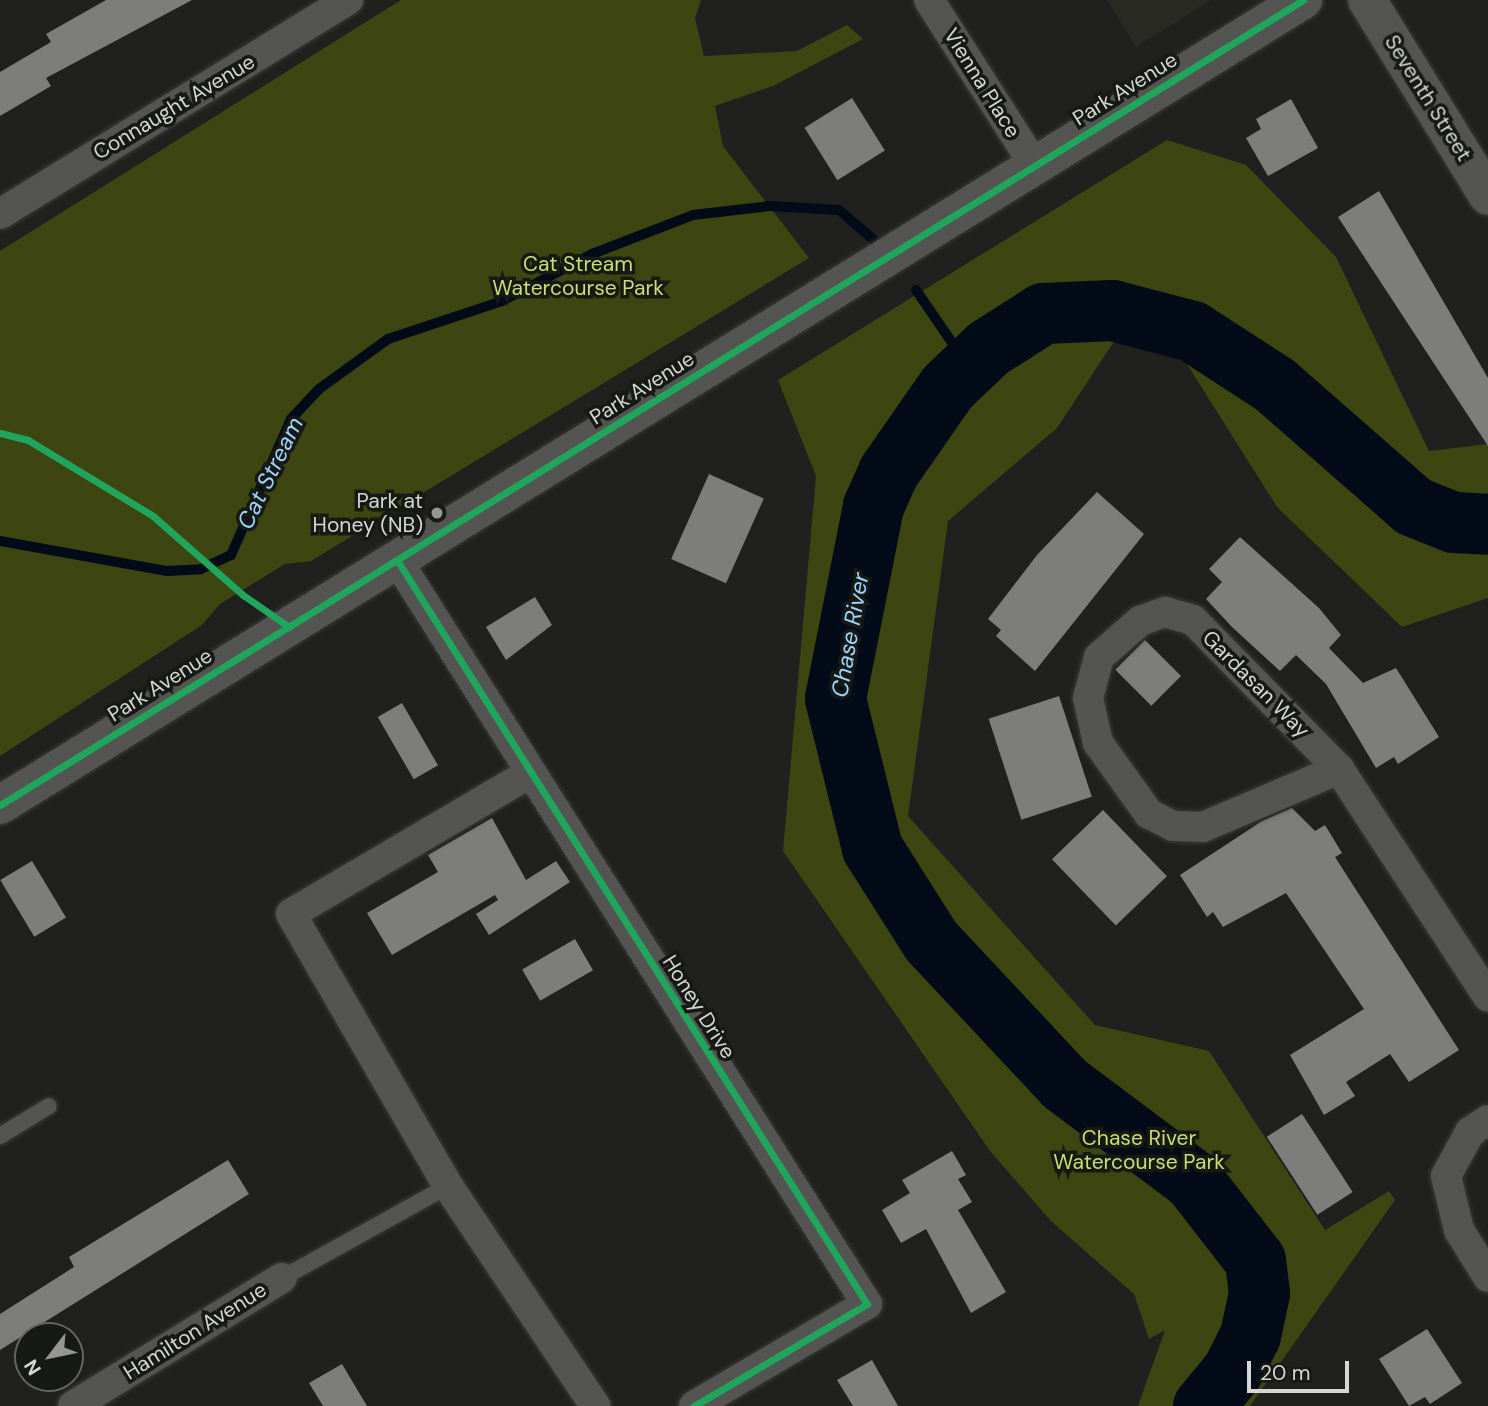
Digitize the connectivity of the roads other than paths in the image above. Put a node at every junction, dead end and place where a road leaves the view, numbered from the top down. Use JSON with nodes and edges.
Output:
{"nodes":[{"id":1,"x":348,"y":0,"type":"edge"},
{"id":2,"x":929,"y":0,"type":"edge"},
{"id":3,"x":1303,"y":0,"type":"edge"},
{"id":4,"x":1367,"y":0,"type":"edge"},
{"id":5,"x":1035,"y":166,"type":"junction"},
{"id":6,"x":1488,"y":196,"type":"edge"},
{"id":7,"x":0,"y":214,"type":"edge"},
{"id":8,"x":397,"y":559,"type":"junction"},
{"id":9,"x":1339,"y":769,"type":"junction"},
{"id":10,"x":530,"y":773,"type":"junction"},
{"id":11,"x":0,"y":805,"type":"edge"},
{"id":12,"x":1488,"y":997,"type":"edge"},
{"id":13,"x":49,"y":1106,"type":"dead end"},
{"id":14,"x":1488,"y":1120,"type":"edge"},
{"id":15,"x":0,"y":1136,"type":"edge"},
{"id":16,"x":448,"y":1186,"type":"junction"},
{"id":17,"x":1488,"y":1277,"type":"edge"},
{"id":18,"x":282,"y":1278,"type":"joint"},
{"id":19,"x":73,"y":1406,"type":"edge"},
{"id":20,"x":595,"y":1406,"type":"edge"},
{"id":21,"x":694,"y":1406,"type":"edge"}],
"edges":[{"from":1,"to":7,"type":"street","name":"Connaught Avenue"},
{"from":2,"to":5,"type":"street","name":"Vienna Place"},
{"from":3,"to":5,"type":"street","name":"Park Avenue"},
{"from":4,"to":6,"type":"street","name":"Seventh Street"},
{"from":5,"to":8,"type":"street","name":"Park Avenue"},
{"from":8,"to":10,"type":"street","name":"Honey Drive"},
{"from":8,"to":11,"type":"street","name":"Park Avenue"},
{"from":9,"to":9,"type":"street","name":"Gardasan Way"},
{"from":9,"to":12,"type":"street","name":"Gardasan Way"},
{"from":10,"to":16,"type":"street"},
{"from":10,"to":21,"type":"street","name":"Honey Drive"},
{"from":13,"to":15,"type":"lane"},
{"from":14,"to":17,"type":"street"},
{"from":16,"to":18,"type":"lane"},
{"from":16,"to":20,"type":"street"},
{"from":18,"to":19,"type":"street","name":"Hamilton Avenue"}]}
